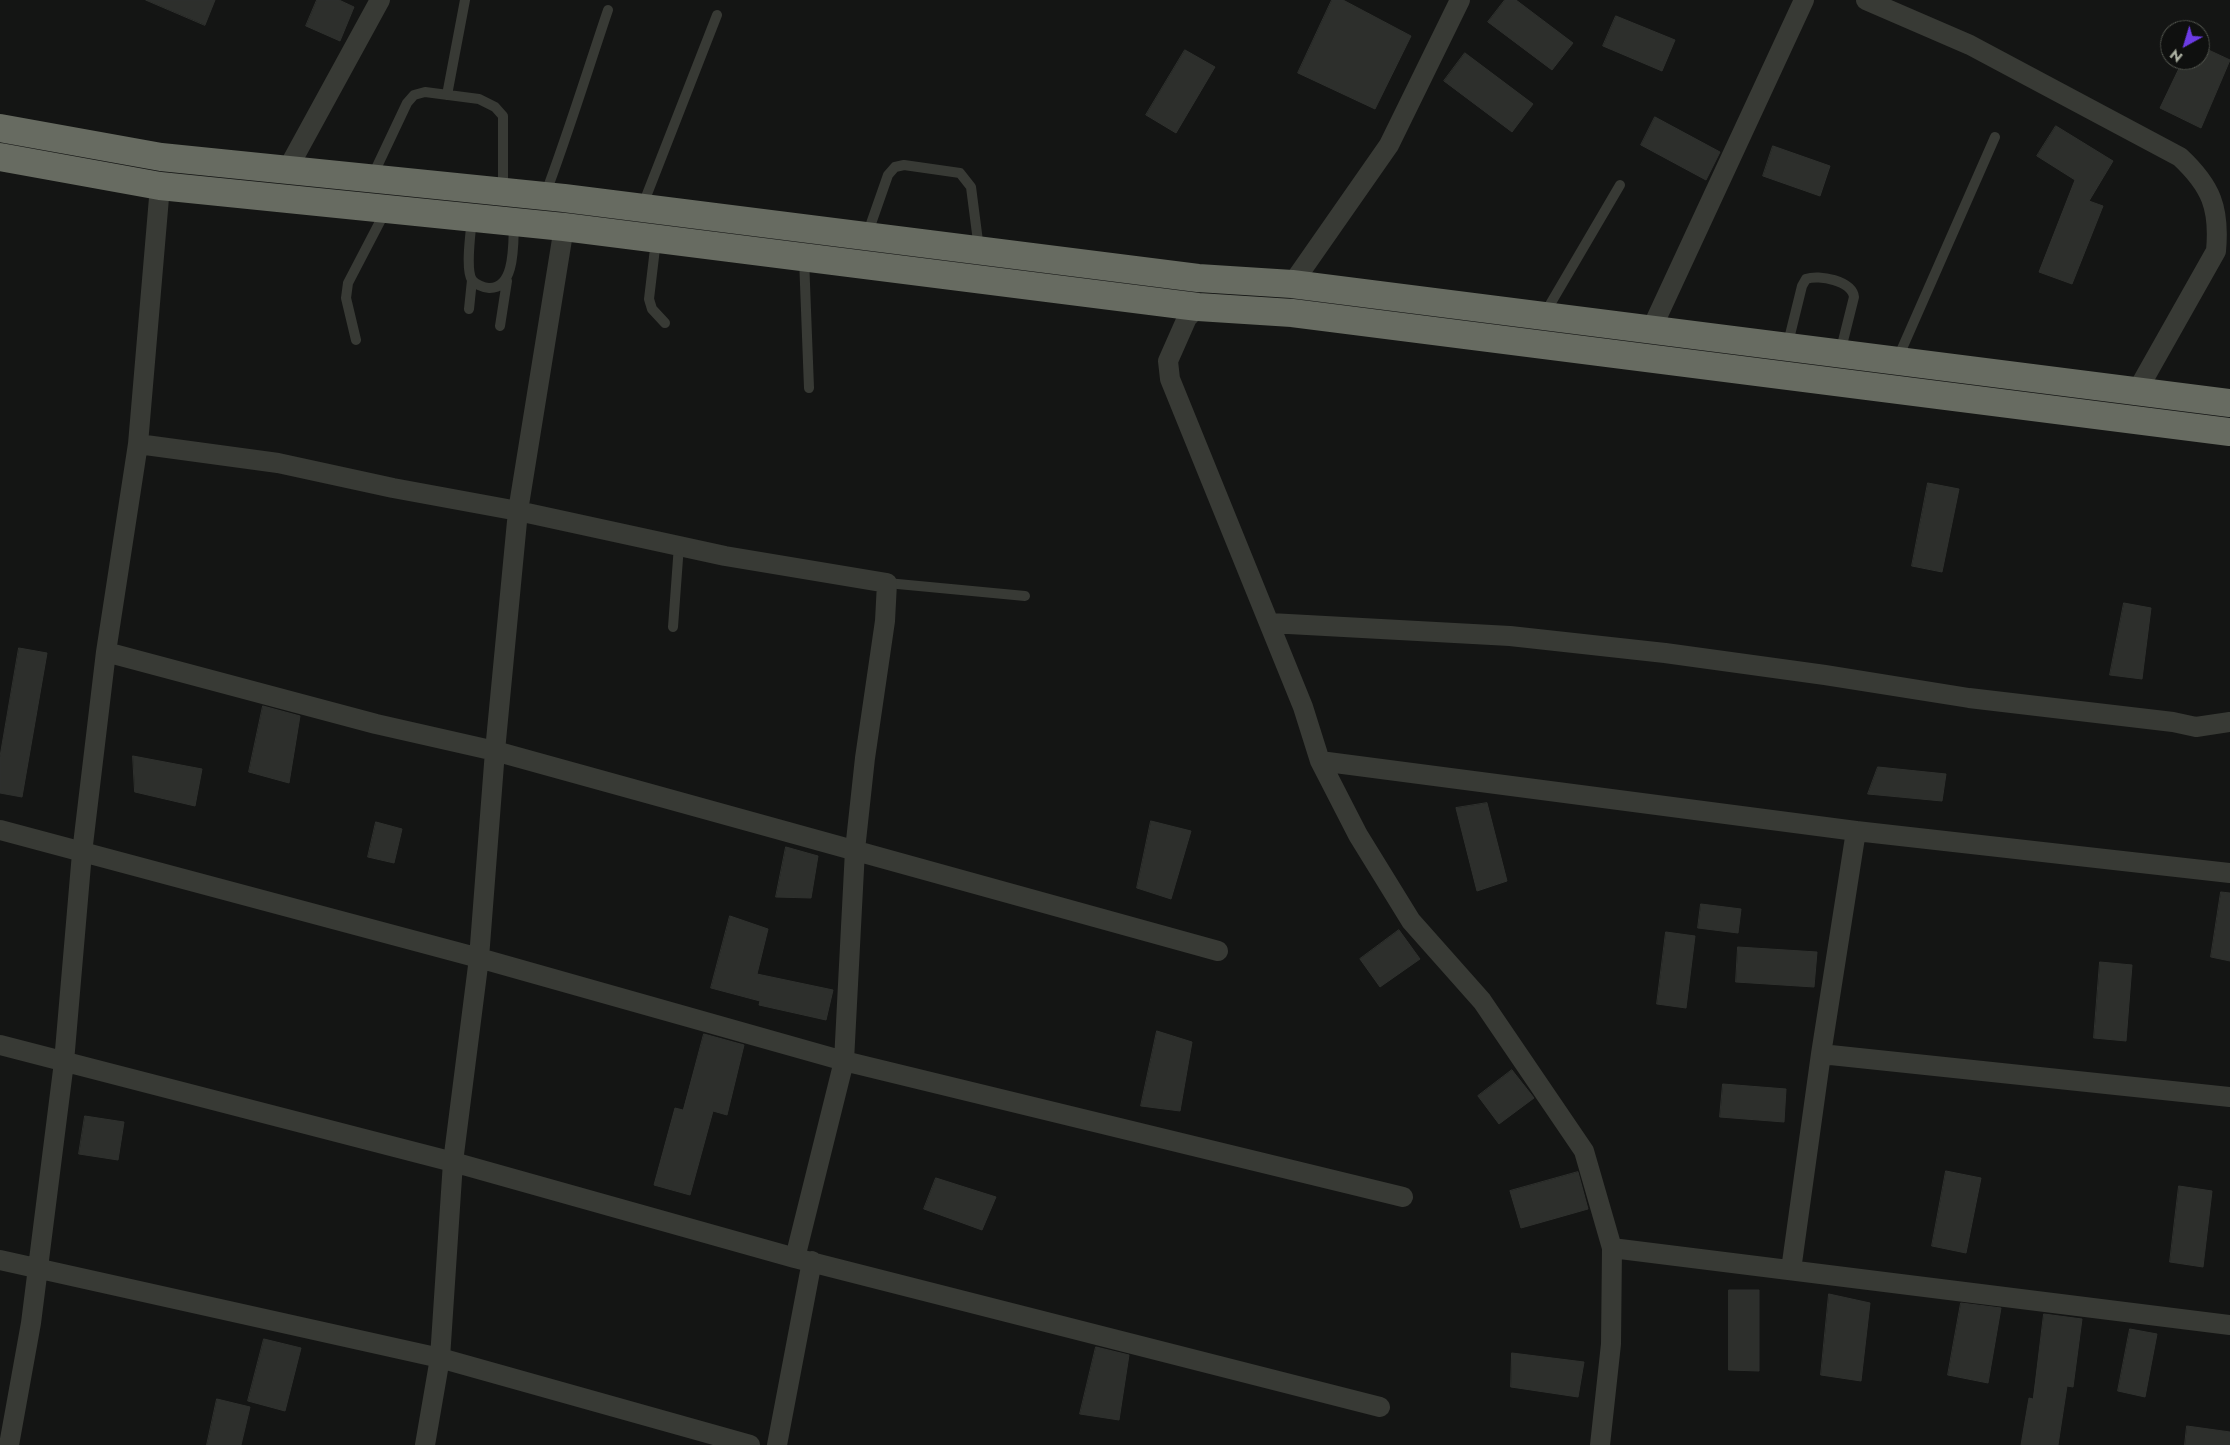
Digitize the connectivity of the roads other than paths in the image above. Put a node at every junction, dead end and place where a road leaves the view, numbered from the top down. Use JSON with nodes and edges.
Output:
{"nodes":[{"id":1,"x":380,"y":0,"type":"edge"},
{"id":2,"x":465,"y":0,"type":"edge"},
{"id":3,"x":1804,"y":0,"type":"edge"},
{"id":4,"x":1866,"y":0,"type":"edge"},
{"id":5,"x":1455,"y":2,"type":"edge"},
{"id":6,"x":608,"y":10,"type":"dead end"},
{"id":7,"x":717,"y":15,"type":"dead end"},
{"id":8,"x":447,"y":95,"type":"junction"},
{"id":9,"x":0,"y":128,"type":"edge"},
{"id":10,"x":1994,"y":137,"type":"dead end"},
{"id":11,"x":0,"y":157,"type":"edge"},
{"id":12,"x":287,"y":170,"type":"junction"},
{"id":13,"x":371,"y":178,"type":"junction"},
{"id":14,"x":1620,"y":185,"type":"dead end"},
{"id":15,"x":160,"y":186,"type":"junction"},
{"id":16,"x":503,"y":192,"type":"junction"},
{"id":17,"x":545,"y":196,"type":"junction"},
{"id":18,"x":641,"y":208,"type":"junction"},
{"id":19,"x":387,"y":209,"type":"junction"},
{"id":20,"x":472,"y":218,"type":"junction"},
{"id":21,"x":515,"y":222,"type":"junction"},
{"id":22,"x":564,"y":227,"type":"junction"},
{"id":23,"x":866,"y":236,"type":"junction"},
{"id":24,"x":657,"y":239,"type":"junction"},
{"id":25,"x":979,"y":250,"type":"junction"},
{"id":26,"x":804,"y":257,"type":"junction"},
{"id":27,"x":508,"y":277,"type":"junction"},
{"id":28,"x":472,"y":280,"type":"junction"},
{"id":29,"x":1292,"y":284,"type":"junction"},
{"id":30,"x":1198,"y":307,"type":"junction"},
{"id":31,"x":469,"y":308,"type":"dead end"},
{"id":32,"x":1544,"y":316,"type":"junction"},
{"id":33,"x":665,"y":323,"type":"dead end"},
{"id":34,"x":500,"y":326,"type":"dead end"},
{"id":35,"x":1651,"y":330,"type":"junction"},
{"id":36,"x":356,"y":340,"type":"dead end"},
{"id":37,"x":1786,"y":347,"type":"junction"},
{"id":38,"x":1840,"y":354,"type":"junction"},
{"id":39,"x":1897,"y":361,"type":"junction"},
{"id":40,"x":809,"y":388,"type":"dead end"},
{"id":41,"x":2137,"y":391,"type":"junction"},
{"id":42,"x":2230,"y":403,"type":"edge"},
{"id":43,"x":2230,"y":432,"type":"edge"},
{"id":44,"x":138,"y":444,"type":"junction"},
{"id":45,"x":518,"y":511,"type":"junction"},
{"id":46,"x":679,"y":546,"type":"junction"},
{"id":47,"x":887,"y":583,"type":"junction"},
{"id":48,"x":1025,"y":596,"type":"dead end"},
{"id":49,"x":1270,"y":623,"type":"junction"},
{"id":50,"x":673,"y":627,"type":"dead end"},
{"id":51,"x":106,"y":652,"type":"junction"},
{"id":52,"x":2230,"y":722,"type":"edge"},
{"id":53,"x":495,"y":751,"type":"junction"},
{"id":54,"x":1320,"y":761,"type":"junction"},
{"id":55,"x":0,"y":830,"type":"edge"},
{"id":56,"x":1856,"y":831,"type":"junction"},
{"id":57,"x":855,"y":850,"type":"junction"},
{"id":58,"x":82,"y":853,"type":"junction"},
{"id":59,"x":2230,"y":873,"type":"edge"},
{"id":60,"x":1218,"y":951,"type":"dead end"},
{"id":61,"x":479,"y":958,"type":"junction"},
{"id":62,"x":0,"y":1045,"type":"edge"},
{"id":63,"x":1820,"y":1054,"type":"junction"},
{"id":64,"x":844,"y":1061,"type":"junction"},
{"id":65,"x":64,"y":1062,"type":"junction"},
{"id":66,"x":2230,"y":1097,"type":"edge"},
{"id":67,"x":453,"y":1162,"type":"junction"},
{"id":68,"x":1403,"y":1196,"type":"dead end"},
{"id":69,"x":1612,"y":1248,"type":"junction"},
{"id":70,"x":0,"y":1260,"type":"edge"},
{"id":71,"x":804,"y":1260,"type":"junction"},
{"id":72,"x":37,"y":1269,"type":"junction"},
{"id":73,"x":1792,"y":1270,"type":"junction"},
{"id":74,"x":2230,"y":1325,"type":"edge"},
{"id":75,"x":440,"y":1358,"type":"junction"},
{"id":76,"x":1380,"y":1407,"type":"dead end"},
{"id":77,"x":9,"y":1445,"type":"edge"},
{"id":78,"x":425,"y":1445,"type":"edge"},
{"id":79,"x":750,"y":1445,"type":"edge"},
{"id":80,"x":777,"y":1445,"type":"edge"},
{"id":81,"x":1600,"y":1445,"type":"edge"}],
"edges":[{"from":1,"to":12,"type":"street"},
{"from":2,"to":8,"type":"lane"},
{"from":3,"to":35,"type":"street"},
{"from":4,"to":41,"type":"street"},
{"from":5,"to":29,"type":"street"},
{"from":6,"to":17,"type":"lane"},
{"from":7,"to":18,"type":"lane"},
{"from":8,"to":13,"type":"lane"},
{"from":8,"to":16,"type":"lane"},
{"from":9,"to":12,"type":"highway"},
{"from":10,"to":39,"type":"lane"},
{"from":11,"to":15,"type":"highway"},
{"from":12,"to":13,"type":"highway"},
{"from":13,"to":16,"type":"highway"},
{"from":14,"to":32,"type":"lane"},
{"from":15,"to":19,"type":"highway"},
{"from":15,"to":44,"type":"street"},
{"from":16,"to":17,"type":"highway"},
{"from":17,"to":18,"type":"highway"},
{"from":18,"to":23,"type":"highway"},
{"from":19,"to":20,"type":"highway"},
{"from":19,"to":36,"type":"lane"},
{"from":20,"to":21,"type":"highway"},
{"from":20,"to":28,"type":"lane"},
{"from":21,"to":22,"type":"highway"},
{"from":21,"to":27,"type":"lane"},
{"from":22,"to":24,"type":"highway"},
{"from":22,"to":45,"type":"street"},
{"from":23,"to":25,"type":"highway"},
{"from":23,"to":25,"type":"lane"},
{"from":24,"to":26,"type":"highway"},
{"from":24,"to":33,"type":"lane"},
{"from":25,"to":29,"type":"highway"},
{"from":26,"to":30,"type":"highway"},
{"from":26,"to":40,"type":"lane"},
{"from":27,"to":28,"type":"lane"},
{"from":27,"to":34,"type":"lane"},
{"from":28,"to":31,"type":"lane"},
{"from":29,"to":32,"type":"highway"},
{"from":30,"to":43,"type":"highway"},
{"from":30,"to":49,"type":"street"},
{"from":32,"to":35,"type":"highway"},
{"from":35,"to":37,"type":"highway"},
{"from":37,"to":38,"type":"highway"},
{"from":37,"to":38,"type":"lane"},
{"from":38,"to":39,"type":"highway"},
{"from":39,"to":41,"type":"highway"},
{"from":41,"to":42,"type":"highway"},
{"from":44,"to":45,"type":"street"},
{"from":44,"to":51,"type":"street"},
{"from":45,"to":46,"type":"street"},
{"from":45,"to":53,"type":"street"},
{"from":46,"to":47,"type":"street"},
{"from":46,"to":50,"type":"lane"},
{"from":47,"to":48,"type":"lane"},
{"from":47,"to":57,"type":"street"},
{"from":49,"to":52,"type":"street"},
{"from":49,"to":54,"type":"street"},
{"from":51,"to":53,"type":"street"},
{"from":51,"to":58,"type":"street"},
{"from":53,"to":57,"type":"street"},
{"from":53,"to":61,"type":"street"},
{"from":54,"to":56,"type":"street"},
{"from":54,"to":69,"type":"street"},
{"from":55,"to":58,"type":"street"},
{"from":56,"to":59,"type":"street"},
{"from":56,"to":63,"type":"street"},
{"from":57,"to":60,"type":"street"},
{"from":57,"to":64,"type":"street"},
{"from":58,"to":61,"type":"street"},
{"from":58,"to":65,"type":"street"},
{"from":61,"to":64,"type":"street"},
{"from":61,"to":67,"type":"street"},
{"from":62,"to":65,"type":"street"},
{"from":63,"to":66,"type":"street"},
{"from":63,"to":73,"type":"street"},
{"from":64,"to":68,"type":"street"},
{"from":64,"to":71,"type":"street"},
{"from":65,"to":67,"type":"street"},
{"from":65,"to":72,"type":"street"},
{"from":67,"to":71,"type":"street"},
{"from":67,"to":75,"type":"street"},
{"from":69,"to":73,"type":"street"},
{"from":69,"to":81,"type":"street"},
{"from":70,"to":72,"type":"street"},
{"from":71,"to":76,"type":"street"},
{"from":71,"to":80,"type":"street"},
{"from":72,"to":75,"type":"street"},
{"from":72,"to":77,"type":"street"},
{"from":73,"to":74,"type":"street"},
{"from":75,"to":78,"type":"street"},
{"from":75,"to":79,"type":"street"}]}
